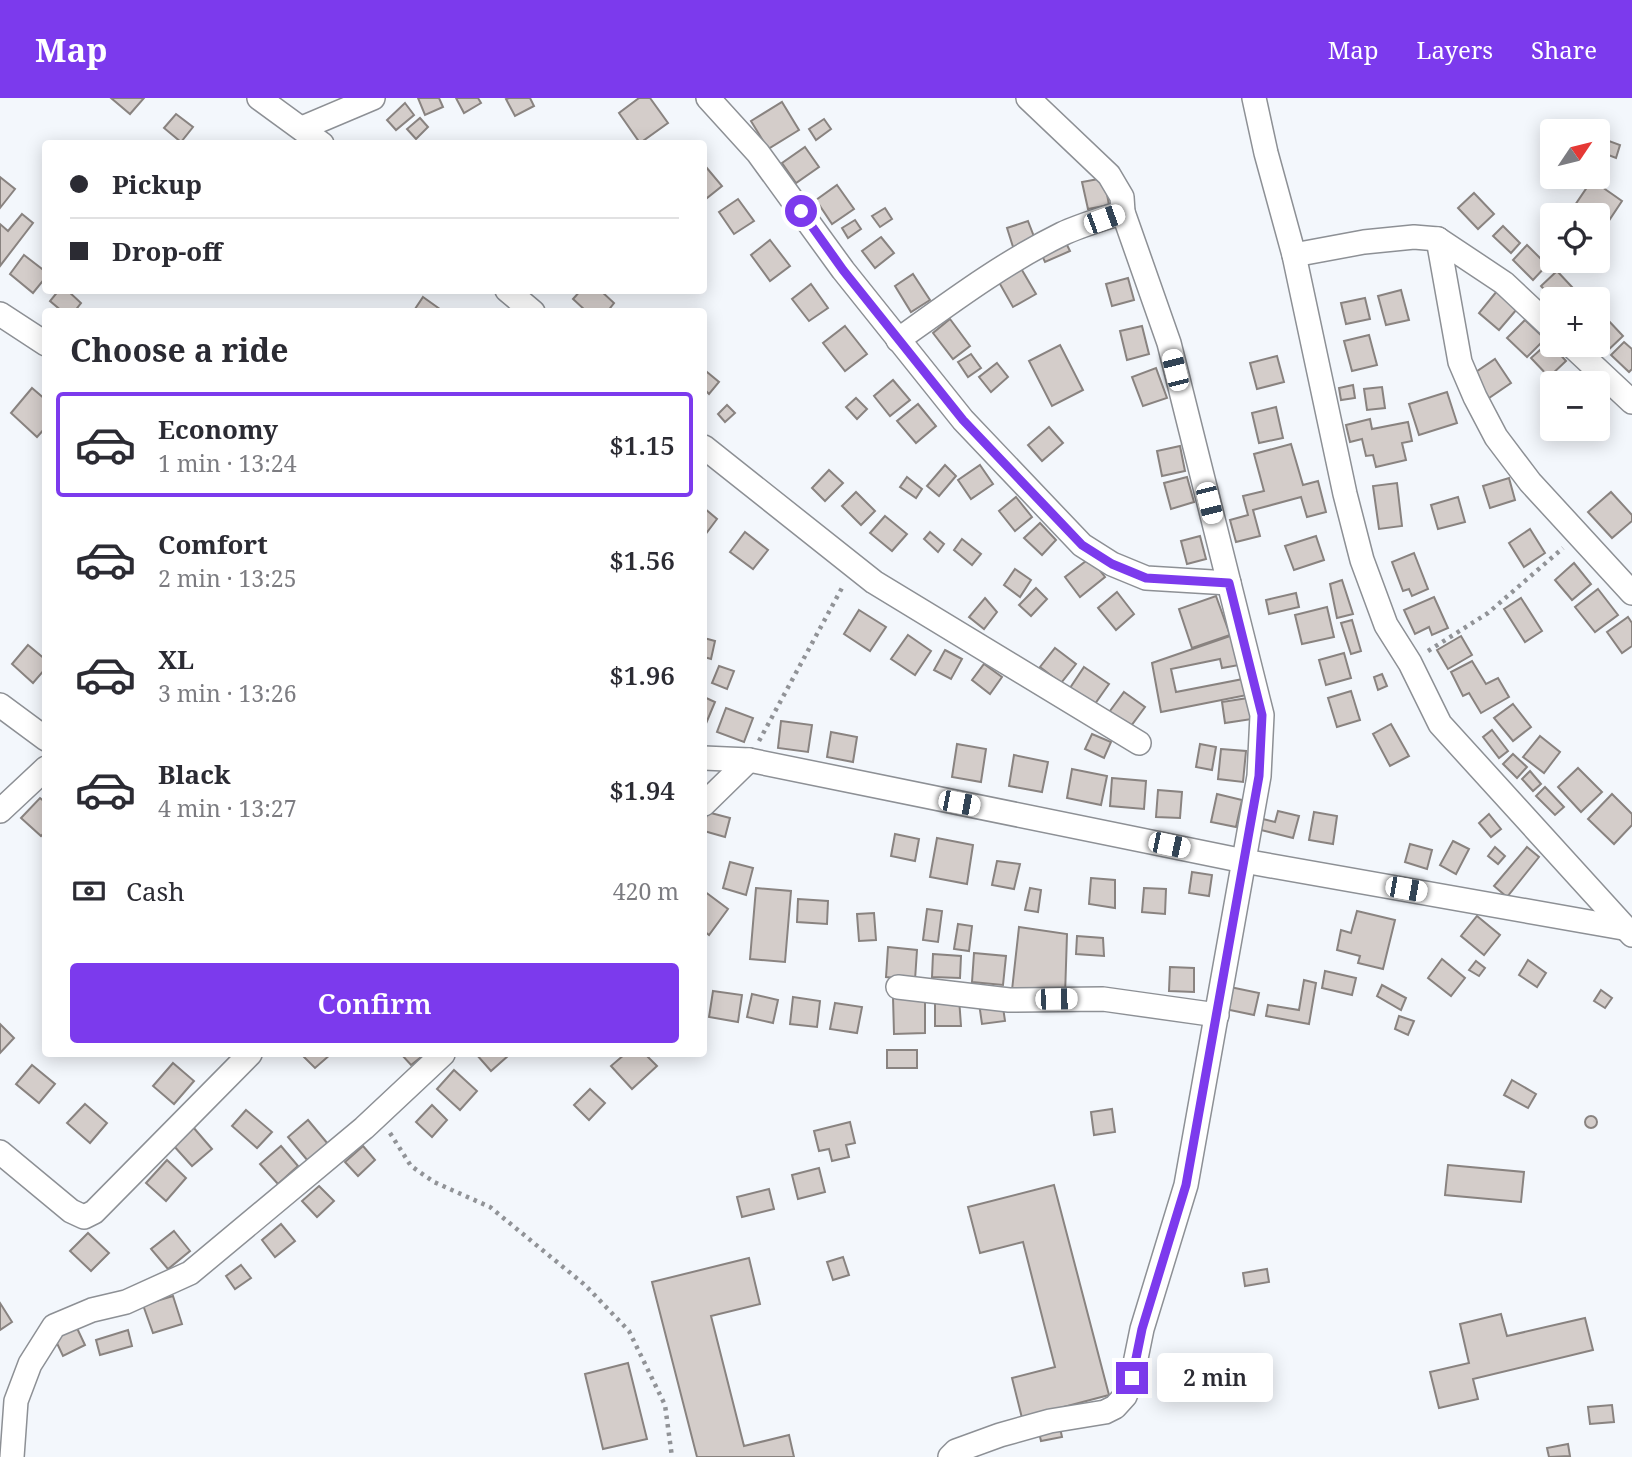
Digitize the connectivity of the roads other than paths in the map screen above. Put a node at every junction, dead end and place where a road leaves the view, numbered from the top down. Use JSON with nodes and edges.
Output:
{"nodes":[{"id":1,"x":259,"y":98,"type":"edge"},
{"id":2,"x":373,"y":98,"type":"edge"},
{"id":3,"x":708,"y":98,"type":"edge"},
{"id":4,"x":1028,"y":98,"type":"edge"},
{"id":5,"x":1254,"y":98,"type":"edge"},
{"id":6,"x":302,"y":128,"type":"junction"},
{"id":7,"x":317,"y":140,"type":"edge"},
{"id":8,"x":1123,"y":212,"type":"junction"},
{"id":9,"x":1438,"y":239,"type":"junction"},
{"id":10,"x":1294,"y":255,"type":"junction"},
{"id":11,"x":512,"y":294,"type":"edge"},
{"id":12,"x":528,"y":308,"type":"edge"},
{"id":13,"x":0,"y":314,"type":"edge"},
{"id":14,"x":1540,"y":317,"type":"edge"},
{"id":15,"x":898,"y":340,"type":"junction"},
{"id":16,"x":42,"y":341,"type":"edge"},
{"id":17,"x":1585,"y":357,"type":"edge"},
{"id":18,"x":1629,"y":395,"type":"edge"},
{"id":19,"x":707,"y":449,"type":"edge"},
{"id":20,"x":1229,"y":583,"type":"junction"},
{"id":21,"x":1632,"y":593,"type":"edge"},
{"id":22,"x":0,"y":705,"type":"edge"},
{"id":23,"x":42,"y":736,"type":"edge"},
{"id":24,"x":1139,"y":743,"type":"dead end"},
{"id":25,"x":707,"y":758,"type":"edge"},
{"id":26,"x":749,"y":760,"type":"junction"},
{"id":27,"x":42,"y":772,"type":"edge"},
{"id":28,"x":707,"y":801,"type":"edge"},
{"id":29,"x":0,"y":811,"type":"edge"},
{"id":30,"x":1244,"y":861,"type":"junction"},
{"id":31,"x":1628,"y":931,"type":"edge"},
{"id":32,"x":898,"y":987,"type":"dead end"},
{"id":33,"x":1217,"y":1015,"type":"junction"},
{"id":34,"x":247,"y":1057,"type":"edge"},
{"id":35,"x":440,"y":1057,"type":"edge"},
{"id":36,"x":0,"y":1152,"type":"edge"},
{"id":37,"x":12,"y":1457,"type":"edge"},
{"id":38,"x":950,"y":1457,"type":"edge"}],
"edges":[{"from":1,"to":6,"type":"street"},
{"from":2,"to":6,"type":"street"},
{"from":3,"to":15,"type":"street"},
{"from":4,"to":8,"type":"street"},
{"from":5,"to":10,"type":"street"},
{"from":6,"to":7,"type":"street"},
{"from":8,"to":15,"type":"street"},
{"from":8,"to":20,"type":"street"},
{"from":9,"to":10,"type":"street"},
{"from":9,"to":14,"type":"street"},
{"from":9,"to":21,"type":"street"},
{"from":10,"to":31,"type":"street"},
{"from":11,"to":12,"type":"street"},
{"from":13,"to":16,"type":"street"},
{"from":15,"to":20,"type":"street"},
{"from":17,"to":18,"type":"street"},
{"from":19,"to":24,"type":"street"},
{"from":20,"to":30,"type":"street"},
{"from":22,"to":23,"type":"street"},
{"from":25,"to":26,"type":"street"},
{"from":26,"to":28,"type":"street"},
{"from":26,"to":30,"type":"street"},
{"from":27,"to":29,"type":"street"},
{"from":30,"to":31,"type":"street"},
{"from":30,"to":33,"type":"street"},
{"from":32,"to":33,"type":"street"},
{"from":33,"to":38,"type":"street"},
{"from":34,"to":36,"type":"street"},
{"from":35,"to":37,"type":"street"}]}
